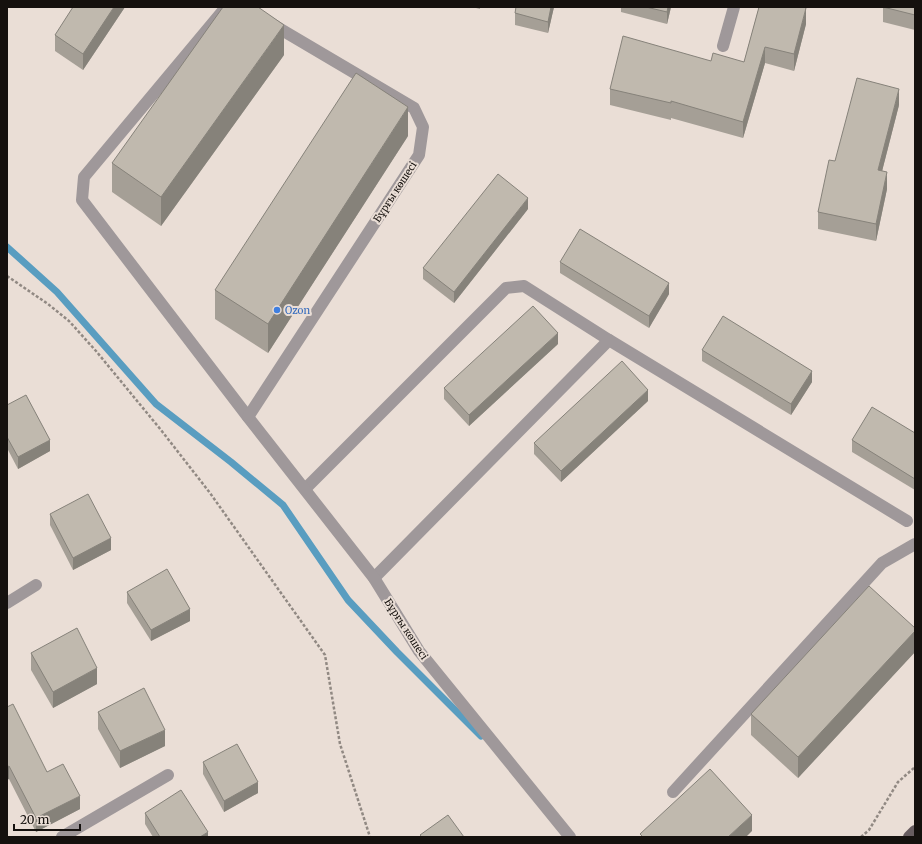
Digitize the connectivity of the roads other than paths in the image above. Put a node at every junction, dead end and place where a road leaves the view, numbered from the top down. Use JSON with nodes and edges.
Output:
{"nodes":[{"id":1,"x":226,"y":7,"type":"edge"},
{"id":2,"x":243,"y":7,"type":"edge"},
{"id":3,"x":734,"y":7,"type":"edge"},
{"id":4,"x":723,"y":46,"type":"dead end"},
{"id":5,"x":609,"y":340,"type":"junction"},
{"id":6,"x":248,"y":416,"type":"junction"},
{"id":7,"x":305,"y":489,"type":"junction"},
{"id":8,"x":907,"y":520,"type":"dead end"},
{"id":9,"x":915,"y":544,"type":"edge"},
{"id":10,"x":374,"y":578,"type":"junction"},
{"id":11,"x":36,"y":585,"type":"dead end"},
{"id":12,"x":7,"y":603,"type":"edge"},
{"id":13,"x":168,"y":776,"type":"dead end"},
{"id":14,"x":673,"y":792,"type":"dead end"},
{"id":15,"x":915,"y":831,"type":"edge"},
{"id":16,"x":62,"y":837,"type":"edge"},
{"id":17,"x":570,"y":837,"type":"edge"},
{"id":18,"x":909,"y":837,"type":"edge"}],
"edges":[{"from":1,"to":6,"type":"street","name":"Бұрғы көшесі"},
{"from":2,"to":6,"type":"street","name":"Бұрғы көшесі"},
{"from":3,"to":4,"type":"street"},
{"from":5,"to":7,"type":"street"},
{"from":5,"to":8,"type":"street"},
{"from":5,"to":10,"type":"street"},
{"from":6,"to":7,"type":"street","name":"Бұрғы көшесі"},
{"from":7,"to":10,"type":"street","name":"Бұрғы көшесі"},
{"from":9,"to":14,"type":"street"},
{"from":10,"to":17,"type":"street","name":"Бұрғы көшесі"},
{"from":11,"to":12,"type":"street"},
{"from":13,"to":16,"type":"street"},
{"from":15,"to":18,"type":"main road"}]}
